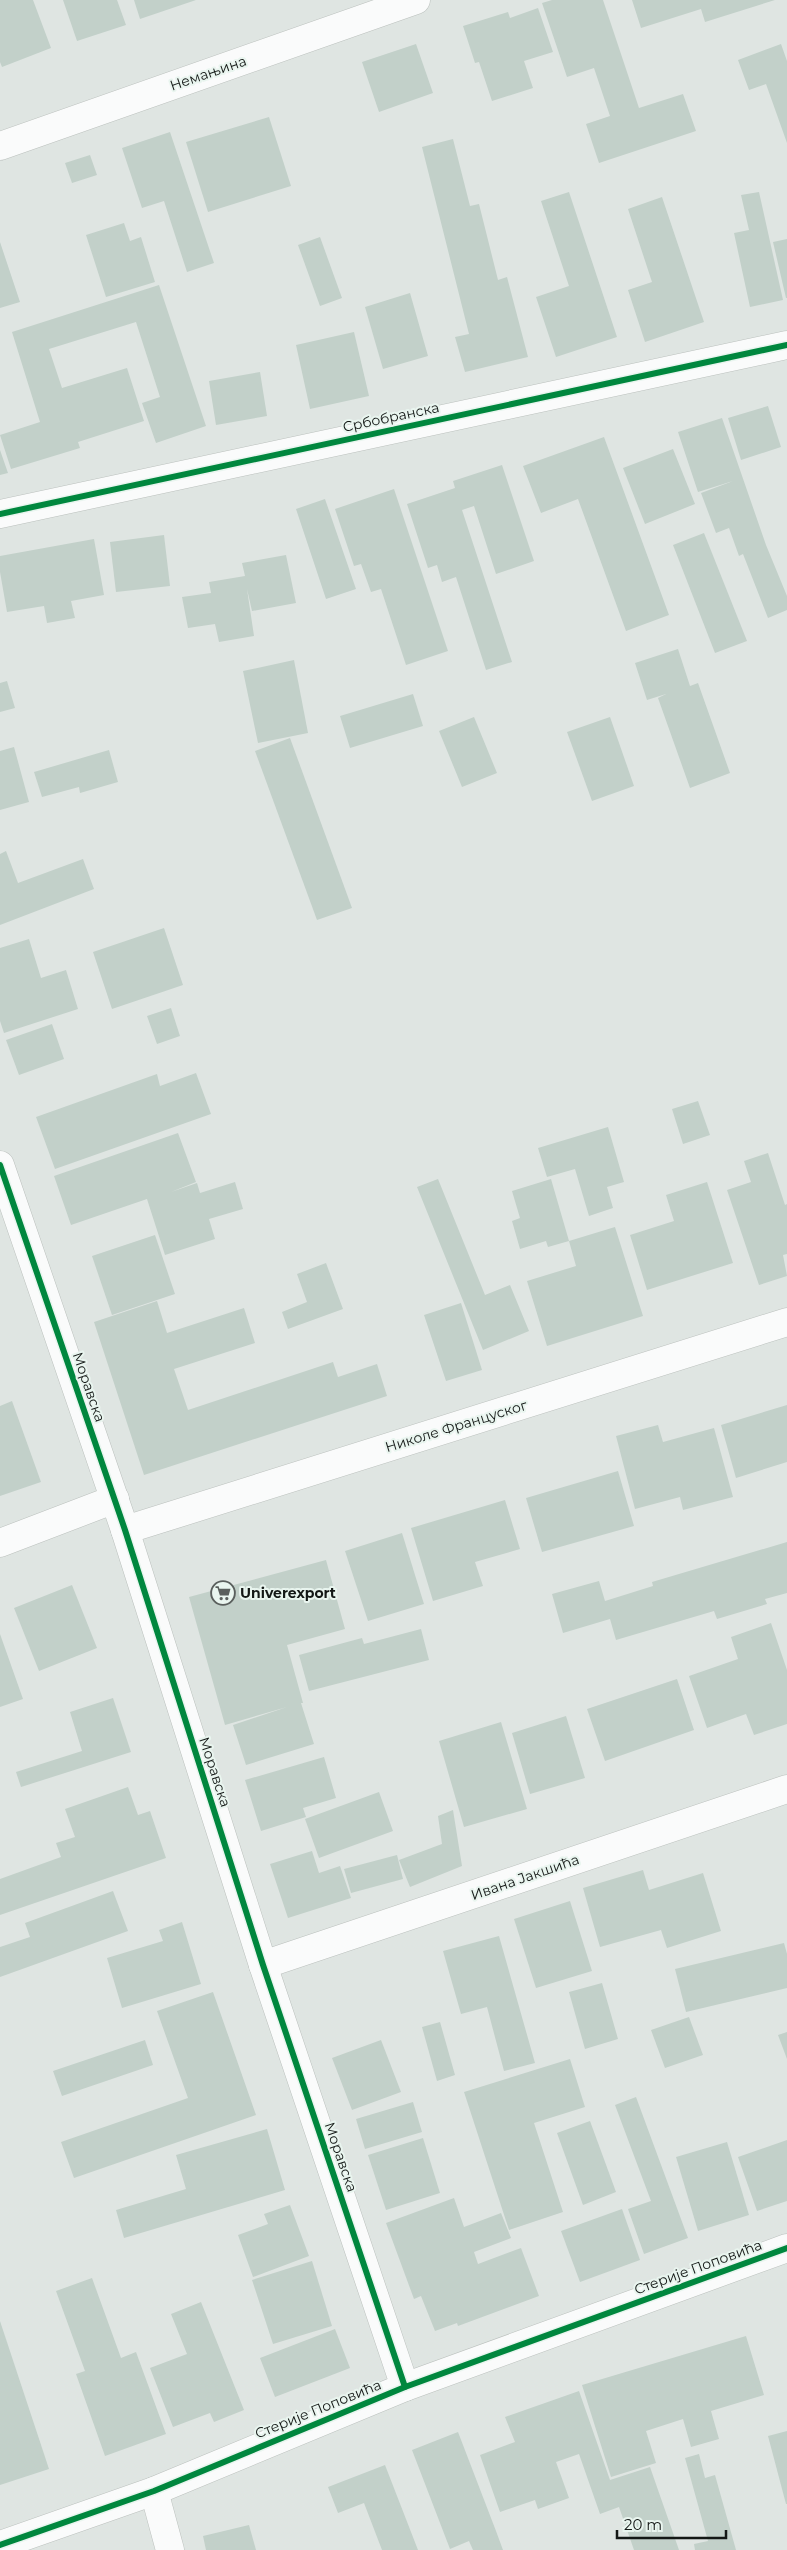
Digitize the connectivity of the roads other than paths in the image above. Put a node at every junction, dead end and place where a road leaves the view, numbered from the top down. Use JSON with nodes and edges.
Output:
{"nodes":[{"id":1,"x":416,"y":0,"type":"edge"},
{"id":2,"x":0,"y":146,"type":"edge"},
{"id":3,"x":787,"y":345,"type":"edge"},
{"id":4,"x":0,"y":514,"type":"edge"},
{"id":5,"x":0,"y":1165,"type":"edge"},
{"id":6,"x":787,"y":1322,"type":"edge"},
{"id":7,"x":115,"y":1500,"type":"junction"},
{"id":8,"x":125,"y":1530,"type":"junction"},
{"id":9,"x":0,"y":1542,"type":"edge"},
{"id":10,"x":787,"y":1789,"type":"edge"},
{"id":11,"x":262,"y":1964,"type":"junction"},
{"id":12,"x":787,"y":2248,"type":"edge"},
{"id":13,"x":405,"y":2387,"type":"junction"},
{"id":14,"x":154,"y":2490,"type":"junction"},
{"id":15,"x":0,"y":2544,"type":"edge"},
{"id":16,"x":170,"y":2550,"type":"edge"}],
"edges":[{"from":1,"to":2,"type":"street","name":"Немањина"},
{"from":3,"to":4,"type":"street","name":"Србобранска"},
{"from":5,"to":7,"type":"street","name":"Моравска"},
{"from":6,"to":8,"type":"street","name":"Николе Француског"},
{"from":7,"to":8,"type":"street","name":"Моравска"},
{"from":7,"to":9,"type":"street"},
{"from":8,"to":11,"type":"street","name":"Моравска"},
{"from":10,"to":11,"type":"street","name":"Ивана Јакшића"},
{"from":11,"to":13,"type":"street","name":"Моравска"},
{"from":12,"to":13,"type":"street","name":"Стерије Поповића"},
{"from":13,"to":14,"type":"street","name":"Стерије Поповића"},
{"from":14,"to":15,"type":"street","name":"Стерије Поповића"},
{"from":14,"to":16,"type":"street"}]}
